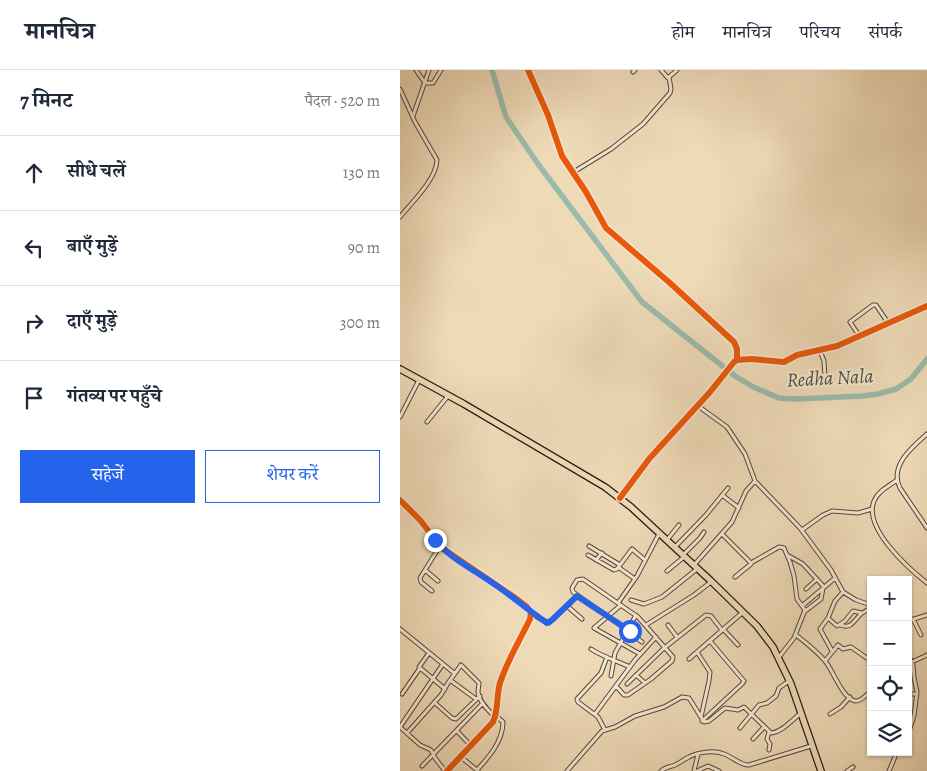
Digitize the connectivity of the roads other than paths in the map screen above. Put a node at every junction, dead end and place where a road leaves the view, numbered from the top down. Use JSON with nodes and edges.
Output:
{"nodes":[{"id":1,"x":416,"y":70,"type":"edge"},
{"id":2,"x":429,"y":70,"type":"edge"},
{"id":3,"x":441,"y":70,"type":"edge"},
{"id":4,"x":528,"y":70,"type":"edge"},
{"id":5,"x":661,"y":70,"type":"edge"},
{"id":6,"x":677,"y":70,"type":"edge"},
{"id":7,"x":668,"y":79,"type":"junction"},
{"id":8,"x":425,"y":83,"type":"junction"},
{"id":9,"x":400,"y":89,"type":"edge"},
{"id":10,"x":413,"y":117,"type":"junction"},
{"id":11,"x":572,"y":173,"type":"junction"},
{"id":12,"x":400,"y":217,"type":"edge"},
{"id":13,"x":927,"y":306,"type":"edge"},
{"id":14,"x":888,"y":323,"type":"junction"},
{"id":15,"x":860,"y":337,"type":"junction"},
{"id":16,"x":820,"y":350,"type":"junction"},
{"id":17,"x":737,"y":360,"type":"junction"},
{"id":18,"x":400,"y":369,"type":"edge"},
{"id":19,"x":825,"y":377,"type":"dead end"},
{"id":20,"x":420,"y":380,"type":"junction"},
{"id":21,"x":449,"y":396,"type":"junction"},
{"id":22,"x":698,"y":406,"type":"junction"},
{"id":23,"x":400,"y":417,"type":"edge"},
{"id":24,"x":427,"y":422,"type":"dead end"},
{"id":25,"x":927,"y":434,"type":"edge"},
{"id":26,"x":897,"y":480,"type":"junction"},
{"id":27,"x":754,"y":481,"type":"junction"},
{"id":28,"x":728,"y":488,"type":"dead end"},
{"id":29,"x":722,"y":495,"type":"junction"},
{"id":30,"x":620,"y":498,"type":"junction"},
{"id":31,"x":400,"y":500,"type":"edge"},
{"id":32,"x":739,"y":508,"type":"junction"},
{"id":33,"x":872,"y":509,"type":"junction"},
{"id":34,"x":679,"y":525,"type":"dead end"},
{"id":35,"x":927,"y":528,"type":"edge"},
{"id":36,"x":802,"y":530,"type":"junction"},
{"id":37,"x":704,"y":532,"type":"dead end"},
{"id":38,"x":659,"y":533,"type":"junction"},
{"id":39,"x":722,"y":534,"type":"junction"},
{"id":40,"x":667,"y":540,"type":"junction"},
{"id":41,"x":440,"y":546,"type":"junction"},
{"id":42,"x":589,"y":546,"type":"dead end"},
{"id":43,"x":674,"y":548,"type":"junction"},
{"id":44,"x":602,"y":553,"type":"junction"},
{"id":45,"x":588,"y":555,"type":"dead end"},
{"id":46,"x":788,"y":555,"type":"junction"},
{"id":47,"x":684,"y":556,"type":"junction"},
{"id":48,"x":596,"y":560,"type":"junction"},
{"id":49,"x":645,"y":560,"type":"junction"},
{"id":50,"x":752,"y":563,"type":"junction"},
{"id":51,"x":619,"y":566,"type":"junction"},
{"id":52,"x":696,"y":567,"type":"junction"},
{"id":53,"x":425,"y":570,"type":"junction"},
{"id":54,"x":667,"y":571,"type":"dead end"},
{"id":55,"x":735,"y":577,"type":"dead end"},
{"id":56,"x":835,"y":578,"type":"junction"},
{"id":57,"x":635,"y":579,"type":"junction"},
{"id":58,"x":817,"y":579,"type":"junction"},
{"id":59,"x":438,"y":581,"type":"dead end"},
{"id":60,"x":711,"y":581,"type":"junction"},
{"id":61,"x":927,"y":583,"type":"edge"},
{"id":62,"x":824,"y":587,"type":"junction"},
{"id":63,"x":806,"y":589,"type":"dead end"},
{"id":64,"x":432,"y":591,"type":"dead end"},
{"id":65,"x":843,"y":592,"type":"junction"},
{"id":66,"x":577,"y":596,"type":"junction"},
{"id":67,"x":631,"y":600,"type":"dead end"},
{"id":68,"x":619,"y":604,"type":"junction"},
{"id":69,"x":867,"y":604,"type":"edge"},
{"id":70,"x":567,"y":606,"type":"junction"},
{"id":71,"x":802,"y":606,"type":"junction"},
{"id":72,"x":867,"y":609,"type":"edge"},
{"id":73,"x":743,"y":612,"type":"junction"},
{"id":74,"x":804,"y":612,"type":"junction"},
{"id":75,"x":862,"y":613,"type":"junction"},
{"id":76,"x":531,"y":614,"type":"junction"},
{"id":77,"x":927,"y":615,"type":"edge"},
{"id":78,"x":607,"y":616,"type":"junction"},
{"id":79,"x":636,"y":616,"type":"junction"},
{"id":80,"x":828,"y":618,"type":"junction"},
{"id":81,"x":582,"y":619,"type":"dead end"},
{"id":82,"x":913,"y":619,"type":"joint"},
{"id":83,"x":646,"y":625,"type":"junction"},
{"id":84,"x":668,"y":625,"type":"dead end"},
{"id":85,"x":840,"y":625,"type":"junction"},
{"id":86,"x":400,"y":629,"type":"edge"},
{"id":87,"x":628,"y":630,"type":"junction"},
{"id":88,"x":723,"y":630,"type":"junction"},
{"id":89,"x":796,"y":635,"type":"junction"},
{"id":90,"x":921,"y":635,"type":"dead end"},
{"id":91,"x":656,"y":637,"type":"junction"},
{"id":92,"x":677,"y":637,"type":"junction"},
{"id":93,"x":710,"y":641,"type":"junction"},
{"id":94,"x":642,"y":642,"type":"dead end"},
{"id":95,"x":620,"y":643,"type":"junction"},
{"id":96,"x":738,"y":645,"type":"dead end"},
{"id":97,"x":664,"y":648,"type":"junction"},
{"id":98,"x":591,"y":649,"type":"dead end"},
{"id":99,"x":832,"y":651,"type":"junction"},
{"id":100,"x":429,"y":652,"type":"junction"},
{"id":101,"x":697,"y":652,"type":"junction"},
{"id":102,"x":640,"y":654,"type":"junction"},
{"id":103,"x":927,"y":655,"type":"edge"},
{"id":104,"x":607,"y":657,"type":"junction"},
{"id":105,"x":778,"y":657,"type":"junction"},
{"id":106,"x":867,"y":658,"type":"edge"},
{"id":107,"x":613,"y":659,"type":"junction"},
{"id":108,"x":689,"y":659,"type":"dead end"},
{"id":109,"x":825,"y":661,"type":"junction"},
{"id":110,"x":912,"y":662,"type":"joint"},
{"id":111,"x":443,"y":664,"type":"junction"},
{"id":112,"x":630,"y":667,"type":"junction"},
{"id":113,"x":420,"y":668,"type":"junction"},
{"id":114,"x":454,"y":673,"type":"junction"},
{"id":115,"x":636,"y":675,"type":"junction"},
{"id":116,"x":611,"y":676,"type":"dead end"},
{"id":117,"x":432,"y":679,"type":"junction"},
{"id":118,"x":450,"y":680,"type":"junction"},
{"id":119,"x":790,"y":681,"type":"junction"},
{"id":120,"x":645,"y":683,"type":"junction"},
{"id":121,"x":628,"y":684,"type":"dead end"},
{"id":122,"x":616,"y":686,"type":"junction"},
{"id":123,"x":445,"y":688,"type":"junction"},
{"id":124,"x":867,"y":693,"type":"edge"},
{"id":125,"x":402,"y":694,"type":"dead end"},
{"id":126,"x":912,"y":694,"type":"edge"},
{"id":127,"x":917,"y":694,"type":"junction"},
{"id":128,"x":480,"y":696,"type":"junction"},
{"id":129,"x":850,"y":697,"type":"junction"},
{"id":130,"x":476,"y":700,"type":"junction"},
{"id":131,"x":435,"y":703,"type":"junction"},
{"id":132,"x":483,"y":703,"type":"junction"},
{"id":133,"x":802,"y":712,"type":"junction"},
{"id":134,"x":595,"y":714,"type":"junction"},
{"id":135,"x":752,"y":714,"type":"junction"},
{"id":136,"x":830,"y":714,"type":"dead end"},
{"id":137,"x":496,"y":716,"type":"junction"},
{"id":138,"x":702,"y":719,"type":"junction"},
{"id":139,"x":913,"y":724,"type":"edge"},
{"id":140,"x":400,"y":727,"type":"edge"},
{"id":141,"x":764,"y":727,"type":"junction"},
{"id":142,"x":740,"y":728,"type":"dead end"},
{"id":143,"x":605,"y":730,"type":"junction"},
{"id":144,"x":457,"y":731,"type":"junction"},
{"id":145,"x":769,"y":732,"type":"junction"},
{"id":146,"x":407,"y":734,"type":"junction"},
{"id":147,"x":753,"y":739,"type":"dead end"},
{"id":148,"x":813,"y":745,"type":"junction"},
{"id":149,"x":472,"y":747,"type":"junction"},
{"id":150,"x":769,"y":750,"type":"dead end"},
{"id":151,"x":698,"y":754,"type":"junction"},
{"id":152,"x":434,"y":755,"type":"junction"},
{"id":153,"x":895,"y":756,"type":"edge"},
{"id":154,"x":461,"y":757,"type":"junction"},
{"id":155,"x":749,"y":765,"type":"junction"},
{"id":156,"x":422,"y":766,"type":"dead end"},
{"id":157,"x":452,"y":767,"type":"junction"},
{"id":158,"x":852,"y":767,"type":"dead end"},
{"id":159,"x":478,"y":770,"type":"edge"},
{"id":160,"x":446,"y":771,"type":"edge"},
{"id":161,"x":457,"y":771,"type":"edge"},
{"id":162,"x":567,"y":771,"type":"edge"},
{"id":163,"x":661,"y":771,"type":"edge"},
{"id":164,"x":696,"y":771,"type":"edge"},
{"id":165,"x":719,"y":771,"type":"edge"},
{"id":166,"x":745,"y":771,"type":"edge"},
{"id":167,"x":821,"y":771,"type":"edge"},
{"id":168,"x":847,"y":771,"type":"edge"},
{"id":169,"x":889,"y":771,"type":"edge"}],
"edges":[{"from":1,"to":8,"type":"street"},
{"from":2,"to":8,"type":"street"},
{"from":3,"to":8,"type":"street"},
{"from":4,"to":11,"type":"street"},
{"from":5,"to":7,"type":"street"},
{"from":6,"to":7,"type":"street"},
{"from":7,"to":11,"type":"street"},
{"from":8,"to":10,"type":"street"},
{"from":9,"to":10,"type":"street"},
{"from":10,"to":12,"type":"street"},
{"from":11,"to":17,"type":"street"},
{"from":13,"to":14,"type":"street"},
{"from":14,"to":15,"type":"street"},
{"from":14,"to":15,"type":"street"},
{"from":15,"to":16,"type":"street"},
{"from":16,"to":17,"type":"street"},
{"from":16,"to":19,"type":"street"},
{"from":17,"to":22,"type":"street"},
{"from":18,"to":20,"type":"highway"},
{"from":20,"to":21,"type":"highway"},
{"from":20,"to":23,"type":"street"},
{"from":21,"to":24,"type":"street"},
{"from":21,"to":30,"type":"highway"},
{"from":22,"to":27,"type":"street"},
{"from":22,"to":30,"type":"street"},
{"from":25,"to":26,"type":"street"},
{"from":26,"to":33,"type":"street"},
{"from":26,"to":35,"type":"street"},
{"from":27,"to":32,"type":"street"},
{"from":27,"to":36,"type":"street"},
{"from":28,"to":29,"type":"street"},
{"from":29,"to":32,"type":"street"},
{"from":29,"to":43,"type":"street"},
{"from":30,"to":38,"type":"highway"},
{"from":31,"to":41,"type":"street"},
{"from":32,"to":39,"type":"street"},
{"from":33,"to":36,"type":"street"},
{"from":33,"to":61,"type":"street"},
{"from":34,"to":40,"type":"street"},
{"from":36,"to":56,"type":"street"},
{"from":37,"to":47,"type":"street"},
{"from":38,"to":40,"type":"highway"},
{"from":38,"to":49,"type":"street"},
{"from":39,"to":50,"type":"street"},
{"from":39,"to":52,"type":"street"},
{"from":40,"to":43,"type":"highway"},
{"from":41,"to":53,"type":"street"},
{"from":41,"to":76,"type":"street"},
{"from":42,"to":44,"type":"street"},
{"from":43,"to":47,"type":"highway"},
{"from":44,"to":48,"type":"street"},
{"from":44,"to":51,"type":"street"},
{"from":45,"to":48,"type":"street"},
{"from":46,"to":50,"type":"street"},
{"from":46,"to":58,"type":"street"},
{"from":46,"to":71,"type":"street"},
{"from":47,"to":52,"type":"highway"},
{"from":47,"to":54,"type":"street"},
{"from":48,"to":51,"type":"street"},
{"from":49,"to":51,"type":"street"},
{"from":49,"to":57,"type":"street"},
{"from":50,"to":55,"type":"street"},
{"from":51,"to":57,"type":"street"},
{"from":52,"to":60,"type":"highway"},
{"from":52,"to":67,"type":"street"},
{"from":53,"to":59,"type":"street"},
{"from":53,"to":64,"type":"street"},
{"from":56,"to":62,"type":"street"},
{"from":56,"to":65,"type":"street"},
{"from":57,"to":68,"type":"street"},
{"from":58,"to":62,"type":"street"},
{"from":58,"to":63,"type":"street"},
{"from":60,"to":73,"type":"highway"},
{"from":60,"to":83,"type":"street"},
{"from":62,"to":71,"type":"street"},
{"from":62,"to":74,"type":"street"},
{"from":65,"to":69,"type":"street"},
{"from":65,"to":80,"type":"street"},
{"from":66,"to":68,"type":"street"},
{"from":66,"to":70,"type":"street"},
{"from":66,"to":78,"type":"street"},
{"from":68,"to":78,"type":"street"},
{"from":68,"to":79,"type":"street"},
{"from":70,"to":76,"type":"street"},
{"from":70,"to":81,"type":"street"},
{"from":71,"to":74,"type":"street"},
{"from":72,"to":75,"type":"street"},
{"from":73,"to":88,"type":"street"},
{"from":73,"to":105,"type":"highway"},
{"from":74,"to":89,"type":"street"},
{"from":75,"to":85,"type":"street"},
{"from":75,"to":85,"type":"street"},
{"from":76,"to":137,"type":"street"},
{"from":77,"to":82,"type":"street"},
{"from":78,"to":87,"type":"street"},
{"from":78,"to":95,"type":"street"},
{"from":79,"to":83,"type":"street"},
{"from":79,"to":87,"type":"street"},
{"from":80,"to":85,"type":"street"},
{"from":80,"to":99,"type":"street"},
{"from":82,"to":90,"type":"street"},
{"from":83,"to":91,"type":"street"},
{"from":84,"to":92,"type":"street"},
{"from":86,"to":100,"type":"street"},
{"from":87,"to":94,"type":"street"},
{"from":87,"to":95,"type":"street"},
{"from":88,"to":92,"type":"street"},
{"from":88,"to":93,"type":"street"},
{"from":88,"to":96,"type":"street"},
{"from":89,"to":105,"type":"street"},
{"from":89,"to":109,"type":"street"},
{"from":91,"to":97,"type":"street"},
{"from":91,"to":102,"type":"street"},
{"from":92,"to":97,"type":"street"},
{"from":93,"to":101,"type":"street"},
{"from":93,"to":138,"type":"street"},
{"from":95,"to":102,"type":"street"},
{"from":95,"to":107,"type":"street"},
{"from":97,"to":115,"type":"street"},
{"from":97,"to":120,"type":"street"},
{"from":98,"to":104,"type":"street"},
{"from":99,"to":106,"type":"street"},
{"from":99,"to":109,"type":"street"},
{"from":100,"to":111,"type":"street"},
{"from":100,"to":113,"type":"street"},
{"from":101,"to":108,"type":"street"},
{"from":101,"to":138,"type":"street"},
{"from":102,"to":112,"type":"street"},
{"from":103,"to":110,"type":"street"},
{"from":104,"to":107,"type":"street"},
{"from":104,"to":134,"type":"street"},
{"from":105,"to":119,"type":"highway"},
{"from":107,"to":112,"type":"street"},
{"from":107,"to":116,"type":"street"},
{"from":109,"to":129,"type":"street"},
{"from":110,"to":127,"type":"street"},
{"from":111,"to":114,"type":"street"},
{"from":111,"to":117,"type":"street"},
{"from":112,"to":122,"type":"street"},
{"from":113,"to":117,"type":"street"},
{"from":113,"to":125,"type":"street"},
{"from":114,"to":118,"type":"street"},
{"from":114,"to":128,"type":"street"},
{"from":115,"to":120,"type":"street"},
{"from":115,"to":121,"type":"street"},
{"from":117,"to":123,"type":"street"},
{"from":117,"to":140,"type":"street"},
{"from":118,"to":123,"type":"street"},
{"from":118,"to":130,"type":"street"},
{"from":119,"to":133,"type":"highway"},
{"from":119,"to":135,"type":"street"},
{"from":120,"to":122,"type":"street"},
{"from":122,"to":134,"type":"street"},
{"from":123,"to":131,"type":"street"},
{"from":124,"to":129,"type":"street"},
{"from":126,"to":127,"type":"street"},
{"from":127,"to":139,"type":"street"},
{"from":128,"to":130,"type":"street"},
{"from":128,"to":132,"type":"street"},
{"from":129,"to":136,"type":"street"},
{"from":130,"to":131,"type":"street"},
{"from":131,"to":146,"type":"street"},
{"from":132,"to":137,"type":"street"},
{"from":132,"to":144,"type":"street"},
{"from":133,"to":145,"type":"street"},
{"from":133,"to":148,"type":"highway"},
{"from":134,"to":143,"type":"street"},
{"from":135,"to":138,"type":"street"},
{"from":135,"to":141,"type":"street"},
{"from":135,"to":142,"type":"street"},
{"from":137,"to":149,"type":"street"},
{"from":137,"to":159,"type":"street"},
{"from":138,"to":143,"type":"street"},
{"from":140,"to":146,"type":"street"},
{"from":141,"to":145,"type":"street"},
{"from":141,"to":147,"type":"street"},
{"from":143,"to":162,"type":"street"},
{"from":144,"to":149,"type":"street"},
{"from":144,"to":152,"type":"street"},
{"from":145,"to":150,"type":"street"},
{"from":146,"to":152,"type":"street"},
{"from":148,"to":155,"type":"street"},
{"from":148,"to":167,"type":"highway"},
{"from":149,"to":154,"type":"street"},
{"from":151,"to":155,"type":"street"},
{"from":151,"to":163,"type":"street"},
{"from":151,"to":164,"type":"street"},
{"from":152,"to":156,"type":"street"},
{"from":152,"to":160,"type":"street"},
{"from":153,"to":169,"type":"street"},
{"from":154,"to":157,"type":"street"},
{"from":154,"to":159,"type":"street"},
{"from":155,"to":166,"type":"street"},
{"from":157,"to":160,"type":"street"},
{"from":157,"to":161,"type":"street"},
{"from":158,"to":168,"type":"street"},
{"from":164,"to":165,"type":"street"}]}
